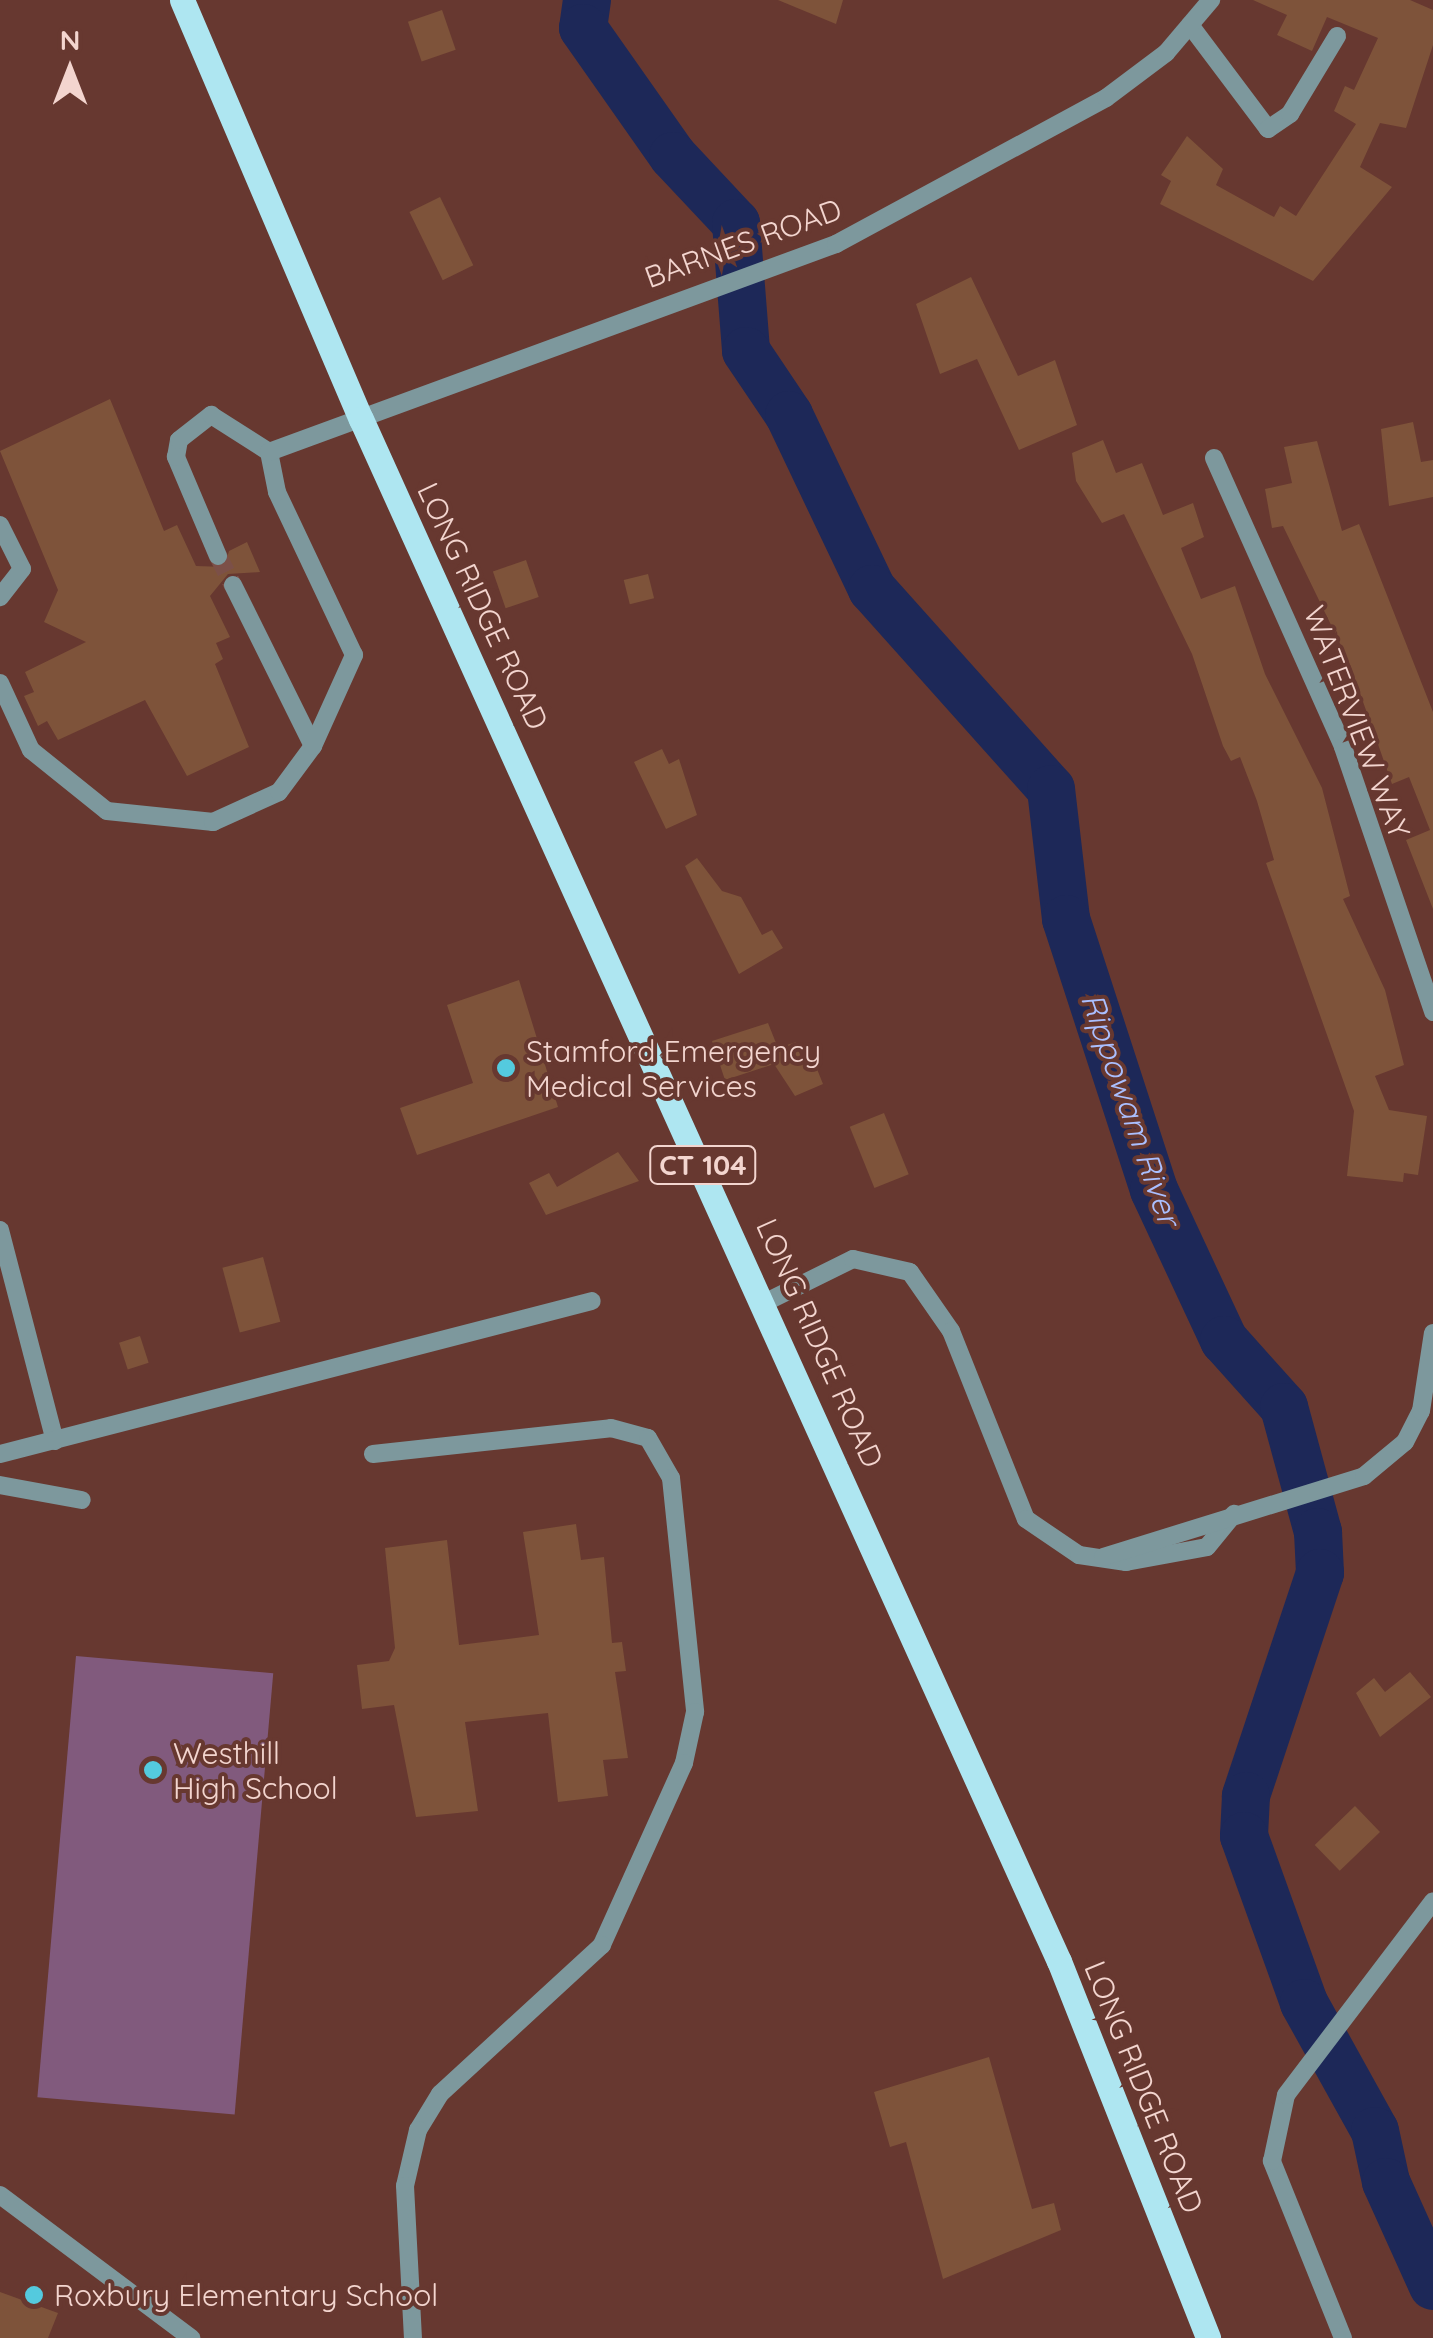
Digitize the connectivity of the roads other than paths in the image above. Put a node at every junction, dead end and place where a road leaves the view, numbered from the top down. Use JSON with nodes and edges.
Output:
{"nodes":[{"id":1,"x":182,"y":0,"type":"edge"},
{"id":2,"x":1211,"y":0,"type":"edge"},
{"id":3,"x":1190,"y":25,"type":"junction"},
{"id":4,"x":1338,"y":36,"type":"dead end"},
{"id":5,"x":362,"y":419,"type":"junction"},
{"id":6,"x":269,"y":452,"type":"junction"},
{"id":7,"x":1214,"y":458,"type":"dead end"},
{"id":8,"x":0,"y":524,"type":"edge"},
{"id":9,"x":218,"y":556,"type":"tunnel mouth"},
{"id":10,"x":232,"y":585,"type":"tunnel mouth"},
{"id":11,"x":0,"y":597,"type":"edge"},
{"id":12,"x":0,"y":683,"type":"edge"},
{"id":13,"x":313,"y":746,"type":"junction"},
{"id":14,"x":1433,"y":1012,"type":"edge"},
{"id":15,"x":0,"y":1230,"type":"edge"},
{"id":16,"x":0,"y":1270,"type":"edge"},
{"id":17,"x":18,"y":1297,"type":"junction"},
{"id":18,"x":592,"y":1301,"type":"dead end"},
{"id":19,"x":768,"y":1301,"type":"junction"},
{"id":20,"x":1433,"y":1333,"type":"edge"},
{"id":21,"x":55,"y":1441,"type":"junction"},
{"id":22,"x":0,"y":1454,"type":"edge"},
{"id":23,"x":373,"y":1454,"type":"dead end"},
{"id":24,"x":0,"y":1485,"type":"edge"},
{"id":25,"x":82,"y":1500,"type":"dead end"},
{"id":26,"x":1433,"y":1901,"type":"edge"},
{"id":27,"x":0,"y":2195,"type":"edge"},
{"id":28,"x":192,"y":2338,"type":"edge"},
{"id":29,"x":413,"y":2338,"type":"edge"},
{"id":30,"x":1208,"y":2338,"type":"edge"},
{"id":31,"x":1343,"y":2338,"type":"edge"}],
"edges":[{"from":1,"to":5,"type":"main road","name":"LONG RIDGE ROAD","number":"CT 104"},
{"from":2,"to":3,"type":"street","name":"BARNES ROAD"},
{"from":3,"to":4,"type":"street"},
{"from":3,"to":5,"type":"street","name":"BARNES ROAD"},
{"from":5,"to":6,"type":"street","name":"BARNES ROAD"},
{"from":5,"to":19,"type":"main road","name":"LONG RIDGE ROAD","number":"CT 104"},
{"from":6,"to":9,"type":"street"},
{"from":6,"to":13,"type":"street"},
{"from":7,"to":14,"type":"street","name":"WATERVIEW WAY"},
{"from":8,"to":11,"type":"street"},
{"from":10,"to":13,"type":"street"},
{"from":12,"to":13,"type":"street"},
{"from":15,"to":17,"type":"street"},
{"from":16,"to":17,"type":"street"},
{"from":17,"to":21,"type":"street"},
{"from":18,"to":21,"type":"street"},
{"from":19,"to":20,"type":"street"},
{"from":19,"to":30,"type":"main road","name":"LONG RIDGE ROAD","number":"CT 104"},
{"from":21,"to":22,"type":"street"},
{"from":23,"to":29,"type":"street"},
{"from":24,"to":25,"type":"street"},
{"from":26,"to":31,"type":"street"},
{"from":27,"to":28,"type":"street"}]}
